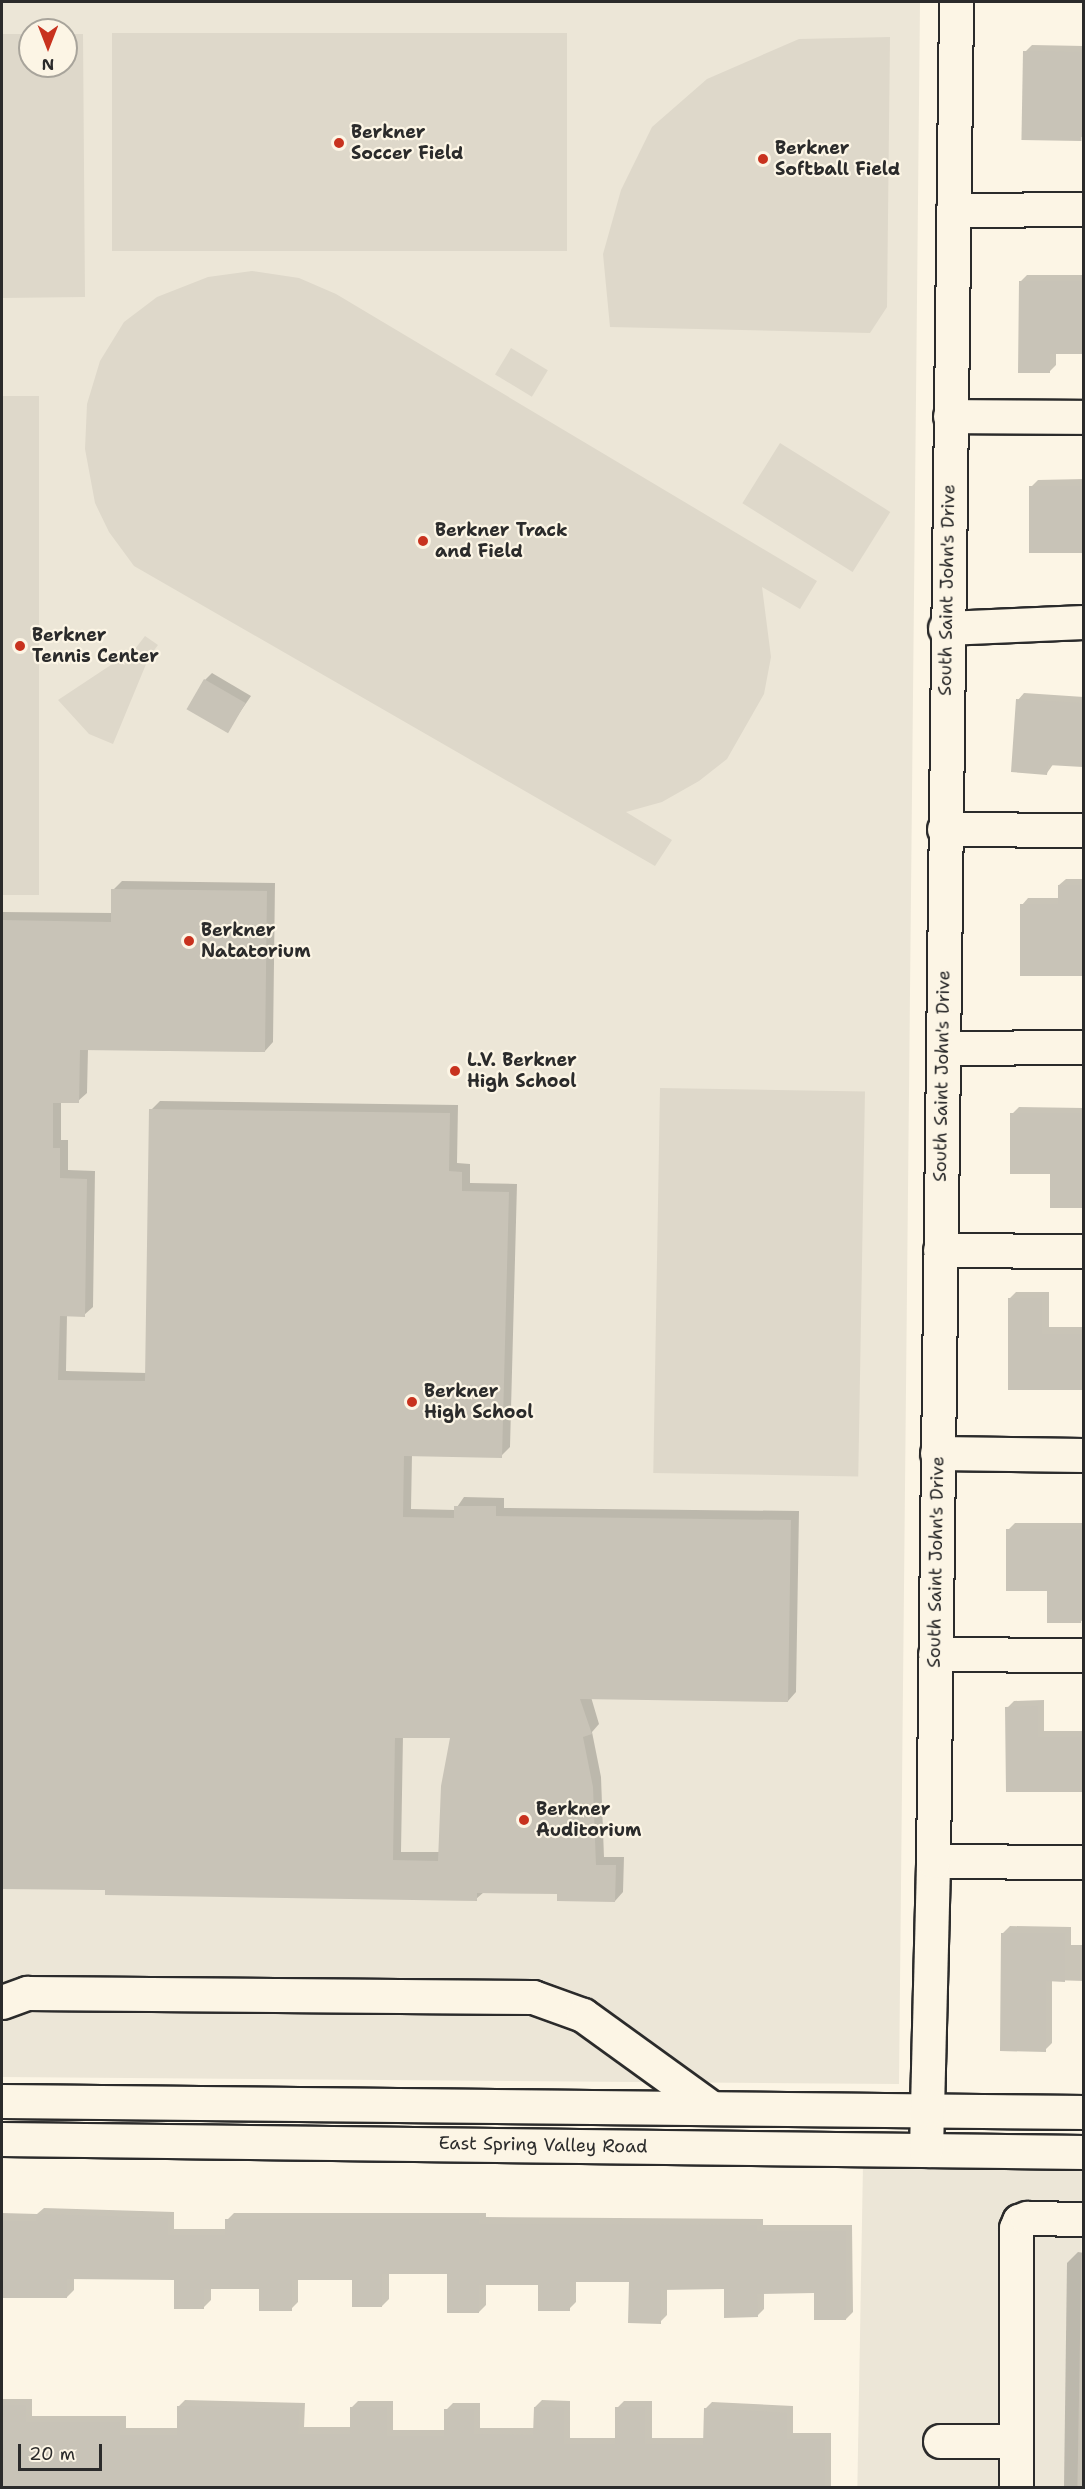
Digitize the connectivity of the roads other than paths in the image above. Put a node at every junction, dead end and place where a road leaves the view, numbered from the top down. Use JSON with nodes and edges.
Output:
{"nodes":[{"id":1,"x":956,"y":2,"type":"edge"},
{"id":2,"x":1083,"y":209,"type":"edge"},
{"id":3,"x":953,"y":210,"type":"junction"},
{"id":4,"x":950,"y":416,"type":"junction"},
{"id":5,"x":1083,"y":417,"type":"edge"},
{"id":6,"x":1083,"y":622,"type":"edge"},
{"id":7,"x":945,"y":628,"type":"junction"},
{"id":8,"x":944,"y":829,"type":"junction"},
{"id":9,"x":1083,"y":830,"type":"edge"},
{"id":10,"x":1083,"y":1047,"type":"edge"},
{"id":11,"x":943,"y":1048,"type":"junction"},
{"id":12,"x":940,"y":1250,"type":"junction"},
{"id":13,"x":1083,"y":1251,"type":"edge"},
{"id":14,"x":937,"y":1453,"type":"junction"},
{"id":15,"x":1083,"y":1455,"type":"edge"},
{"id":16,"x":935,"y":1654,"type":"junction"},
{"id":17,"x":1083,"y":1655,"type":"edge"},
{"id":18,"x":933,"y":1861,"type":"junction"},
{"id":19,"x":1083,"y":1862,"type":"edge"},
{"id":20,"x":2,"y":2002,"type":"edge"},
{"id":21,"x":2,"y":2101,"type":"edge"},
{"id":22,"x":710,"y":2107,"type":"junction"},
{"id":23,"x":927,"y":2109,"type":"junction"},
{"id":24,"x":1083,"y":2112,"type":"edge"},
{"id":25,"x":2,"y":2139,"type":"edge"},
{"id":26,"x":926,"y":2151,"type":"junction"},
{"id":27,"x":1083,"y":2152,"type":"edge"},
{"id":28,"x":1083,"y":2218,"type":"edge"},
{"id":29,"x":940,"y":2441,"type":"dead end"},
{"id":30,"x":1016,"y":2441,"type":"junction"},
{"id":31,"x":1016,"y":2487,"type":"edge"}],
"edges":[{"from":1,"to":3,"type":"street","name":"South Saint John's Drive"},
{"from":2,"to":3,"type":"street"},
{"from":3,"to":4,"type":"street","name":"South Saint John's Drive"},
{"from":4,"to":5,"type":"street"},
{"from":4,"to":7,"type":"street","name":"South Saint John's Drive"},
{"from":6,"to":7,"type":"street"},
{"from":7,"to":8,"type":"street","name":"South Saint John's Drive"},
{"from":8,"to":9,"type":"street"},
{"from":8,"to":11,"type":"street","name":"South Saint John's Drive"},
{"from":10,"to":11,"type":"street"},
{"from":11,"to":12,"type":"street","name":"South Saint John's Drive"},
{"from":12,"to":13,"type":"street"},
{"from":12,"to":14,"type":"street","name":"South Saint John's Drive"},
{"from":14,"to":15,"type":"street"},
{"from":14,"to":16,"type":"street","name":"South Saint John's Drive"},
{"from":16,"to":17,"type":"street"},
{"from":16,"to":18,"type":"street","name":"South Saint John's Drive"},
{"from":18,"to":19,"type":"street"},
{"from":18,"to":23,"type":"street","name":"South Saint John's Drive"},
{"from":20,"to":22,"type":"street"},
{"from":21,"to":22,"type":"street"},
{"from":22,"to":23,"type":"street"},
{"from":23,"to":24,"type":"street"},
{"from":23,"to":26,"type":"street","name":"South Saint John's Drive"},
{"from":25,"to":26,"type":"street","name":"East Spring Valley Road"},
{"from":26,"to":27,"type":"street","name":"East Spring Valley Road"},
{"from":28,"to":30,"type":"street"},
{"from":29,"to":30,"type":"street"},
{"from":30,"to":31,"type":"street"}]}
